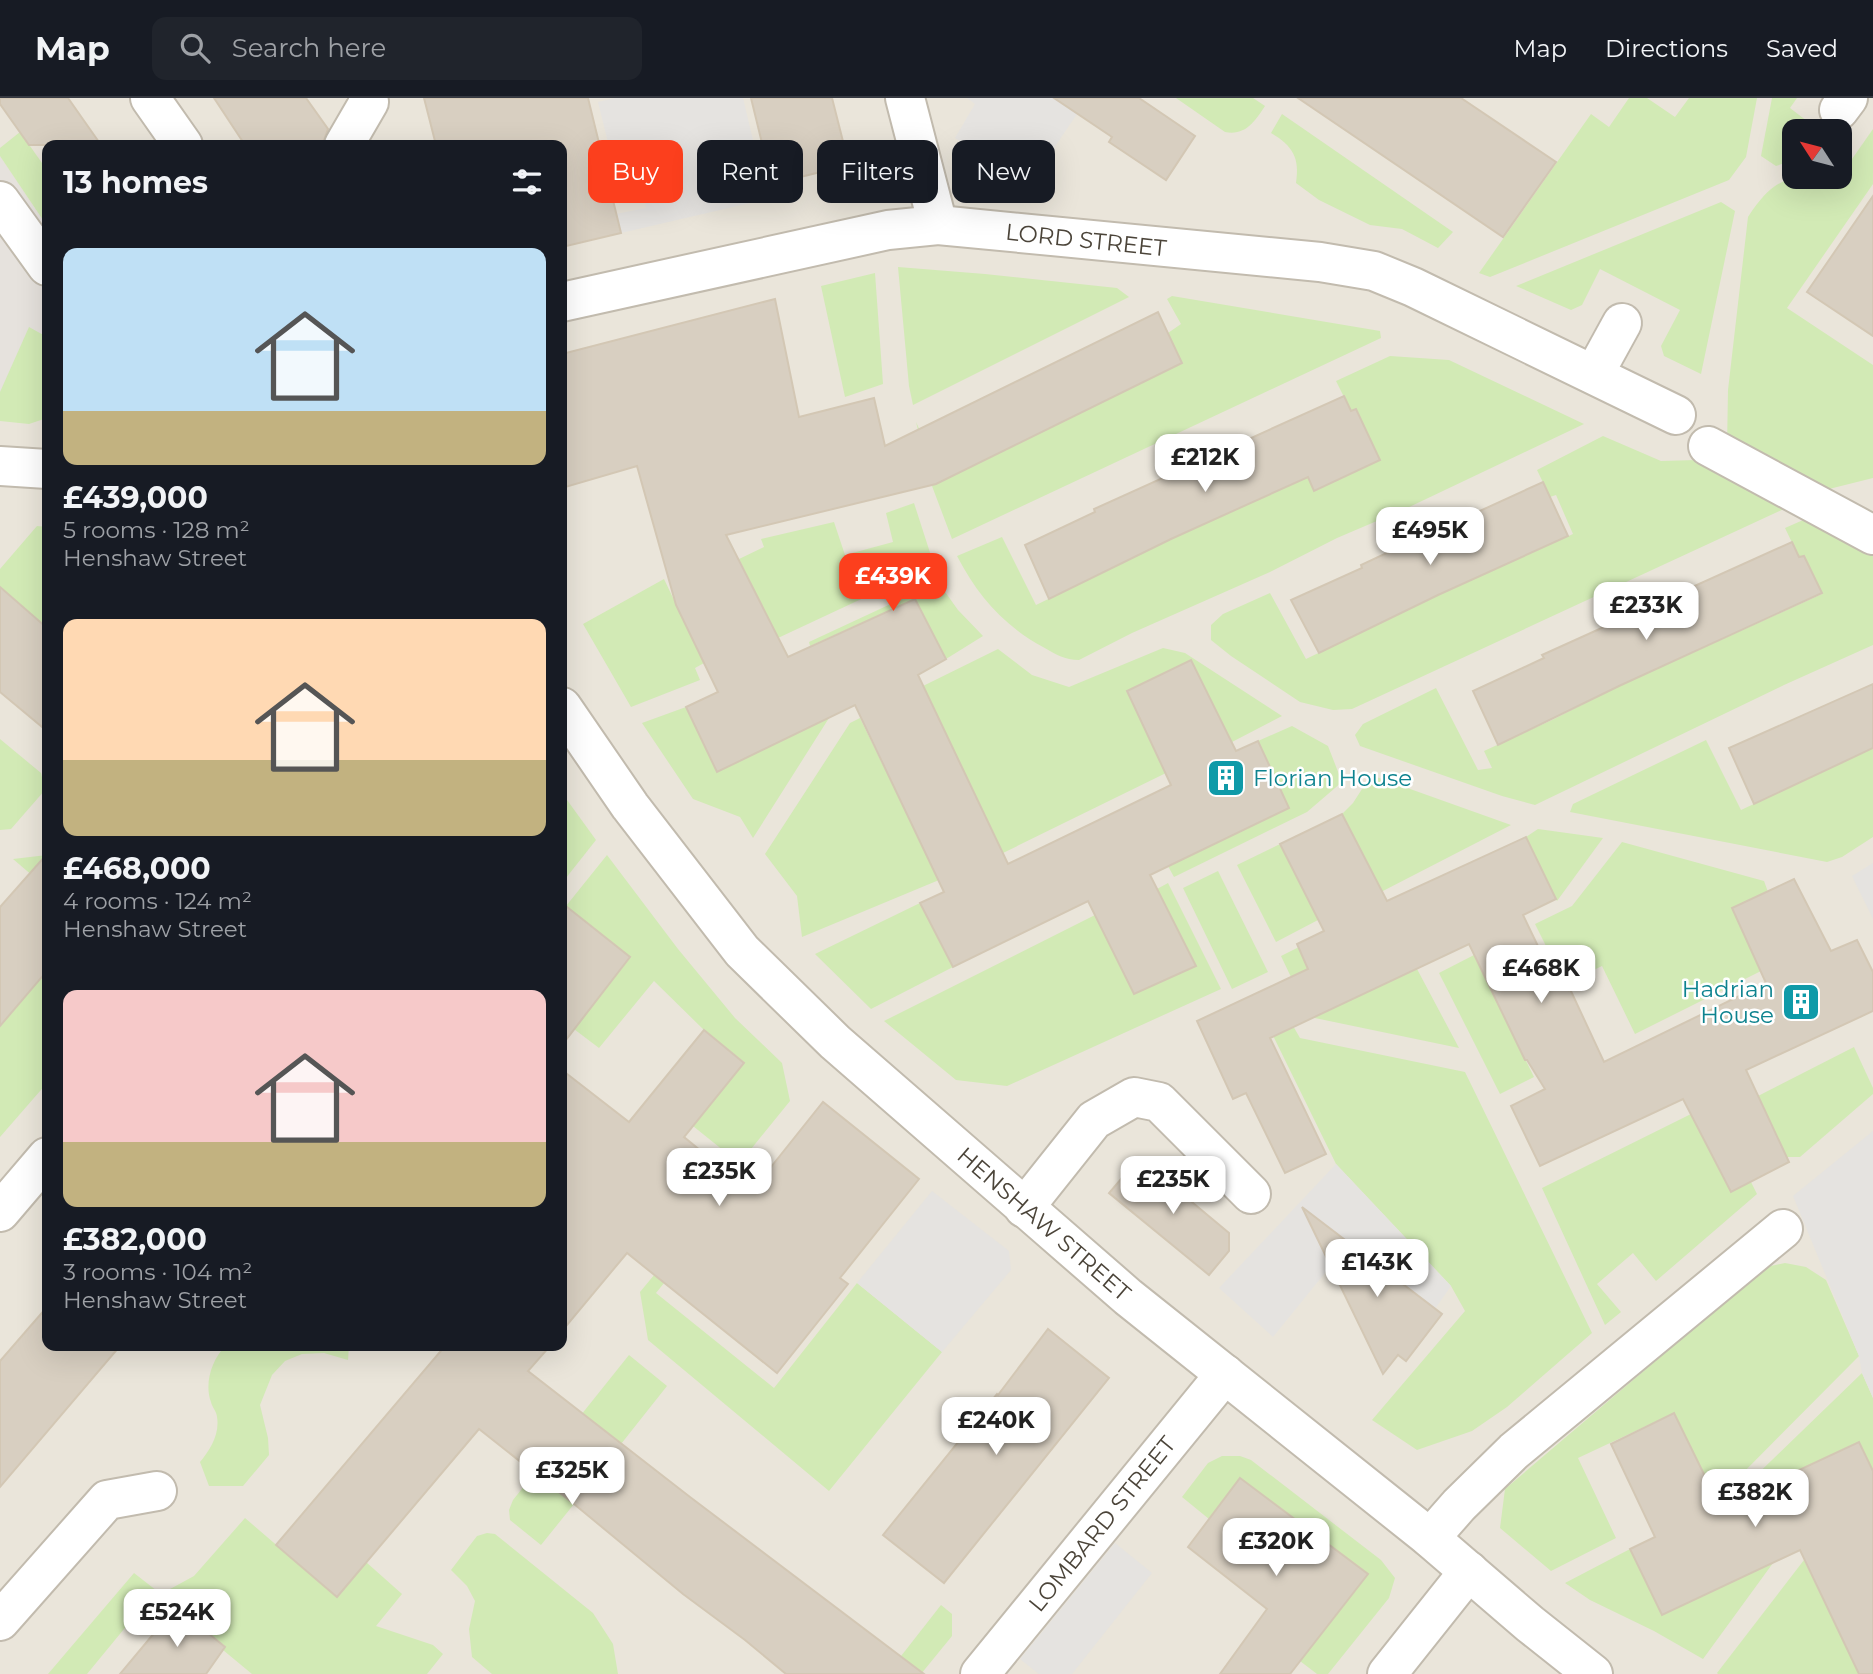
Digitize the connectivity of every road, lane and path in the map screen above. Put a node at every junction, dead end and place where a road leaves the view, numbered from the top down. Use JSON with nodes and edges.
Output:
{"nodes":[{"id":1,"x":150,"y":98,"type":"edge"},
{"id":2,"x":368,"y":98,"type":"edge"},
{"id":3,"x":905,"y":98,"type":"edge"},
{"id":4,"x":179,"y":140,"type":"edge"},
{"id":5,"x":347,"y":140,"type":"edge"},
{"id":6,"x":0,"y":201,"type":"edge"},
{"id":7,"x":937,"y":226,"type":"junction"},
{"id":8,"x":42,"y":259,"type":"edge"},
{"id":9,"x":567,"y":301,"type":"edge"},
{"id":10,"x":1622,"y":323,"type":"dead end"},
{"id":11,"x":1594,"y":374,"type":"junction"},
{"id":12,"x":1676,"y":415,"type":"dead end"},
{"id":13,"x":1708,"y":446,"type":"dead end"},
{"id":14,"x":0,"y":466,"type":"edge"},
{"id":15,"x":42,"y":469,"type":"edge"},
{"id":16,"x":1873,"y":535,"type":"edge"},
{"id":17,"x":567,"y":714,"type":"edge"},
{"id":18,"x":42,"y":1163,"type":"edge"},
{"id":19,"x":1251,"y":1194,"type":"dead end"},
{"id":20,"x":1024,"y":1208,"type":"junction"},
{"id":21,"x":0,"y":1212,"type":"edge"},
{"id":22,"x":1783,"y":1229,"type":"dead end"},
{"id":23,"x":1224,"y":1374,"type":"junction"},
{"id":24,"x":157,"y":1491,"type":"dead end"},
{"id":25,"x":1430,"y":1538,"type":"junction"},
{"id":26,"x":1468,"y":1572,"type":"junction"},
{"id":27,"x":0,"y":1621,"type":"edge"},
{"id":28,"x":979,"y":1674,"type":"edge"},
{"id":29,"x":1387,"y":1674,"type":"edge"},
{"id":30,"x":1593,"y":1674,"type":"edge"}],
"edges":[{"from":1,"to":4,"type":"street"},
{"from":2,"to":5,"type":"street"},
{"from":3,"to":7,"type":"street"},
{"from":6,"to":8,"type":"street"},
{"from":7,"to":9,"type":"street","name":"LORD STREET"},
{"from":7,"to":11,"type":"street","name":"LORD STREET"},
{"from":10,"to":11,"type":"street"},
{"from":11,"to":12,"type":"street","name":"LORD STREET"},
{"from":13,"to":16,"type":"street"},
{"from":14,"to":15,"type":"street"},
{"from":17,"to":20,"type":"street","name":"HENSHAW STREET"},
{"from":18,"to":21,"type":"street"},
{"from":19,"to":20,"type":"street"},
{"from":20,"to":23,"type":"street","name":"HENSHAW STREET"},
{"from":22,"to":25,"type":"street"},
{"from":23,"to":25,"type":"street","name":"HENSHAW STREET"},
{"from":23,"to":28,"type":"street","name":"LOMBARD STREET"},
{"from":24,"to":27,"type":"street"},
{"from":25,"to":26,"type":"street","name":"HENSHAW STREET"},
{"from":26,"to":29,"type":"street"},
{"from":26,"to":30,"type":"street","name":"HENSHAW STREET"}]}
